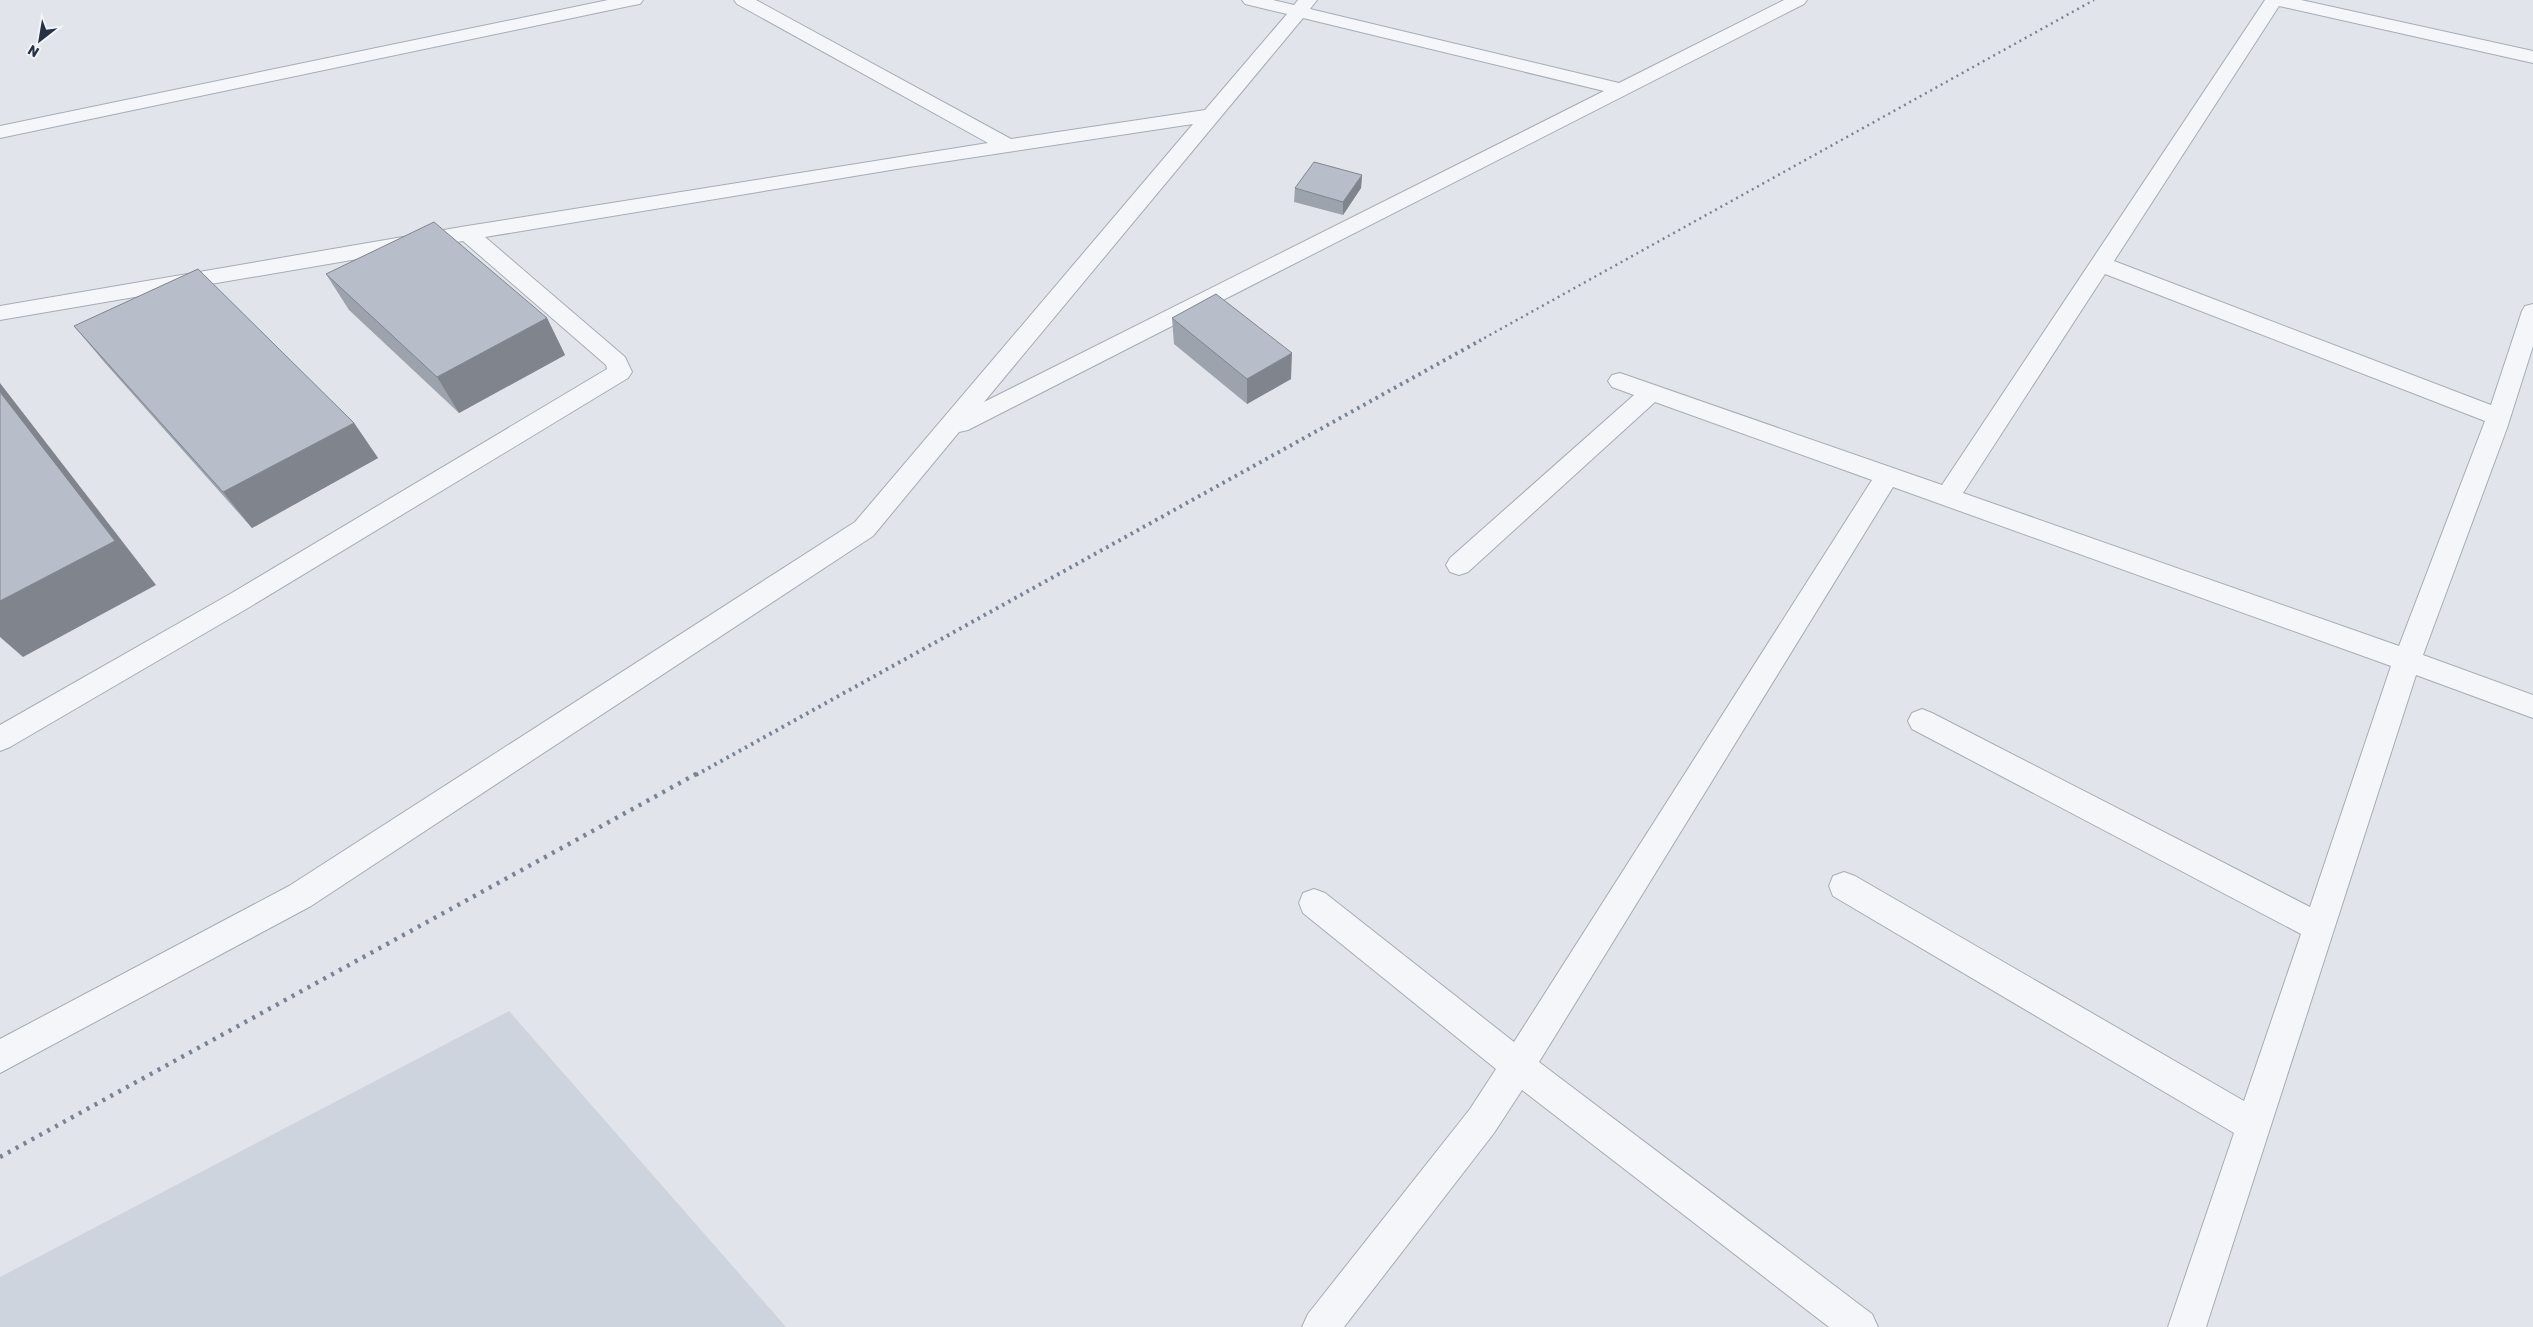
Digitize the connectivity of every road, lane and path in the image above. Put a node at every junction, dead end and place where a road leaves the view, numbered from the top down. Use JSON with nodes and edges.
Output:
{"nodes":[{"id":1,"x":634,"y":0,"type":"edge"},
{"id":2,"x":743,"y":0,"type":"edge"},
{"id":3,"x":1251,"y":0,"type":"edge"},
{"id":4,"x":1798,"y":0,"type":"edge"},
{"id":5,"x":2276,"y":0,"type":"edge"},
{"id":6,"x":1304,"y":6,"type":"edge"},
{"id":7,"x":2533,"y":57,"type":"edge"},
{"id":8,"x":1621,"y":89,"type":"junction"},
{"id":9,"x":1213,"y":115,"type":"junction"},
{"id":10,"x":0,"y":132,"type":"edge"},
{"id":11,"x":1006,"y":146,"type":"junction"},
{"id":12,"x":467,"y":233,"type":"junction"},
{"id":13,"x":2101,"y":264,"type":"junction"},
{"id":14,"x":2533,"y":310,"type":"edge"},
{"id":15,"x":0,"y":312,"type":"edge"},
{"id":16,"x":1620,"y":381,"type":"dead end"},
{"id":17,"x":1652,"y":392,"type":"junction"},
{"id":18,"x":2498,"y":417,"type":"junction"},
{"id":19,"x":950,"y":430,"type":"junction"},
{"id":20,"x":1887,"y":477,"type":"junction"},
{"id":21,"x":1948,"y":496,"type":"junction"},
{"id":22,"x":1458,"y":565,"type":"dead end"},
{"id":23,"x":2408,"y":660,"type":"junction"},
{"id":24,"x":2533,"y":707,"type":"edge"},
{"id":25,"x":1922,"y":722,"type":"dead end"},
{"id":26,"x":0,"y":739,"type":"edge"},
{"id":27,"x":1844,"y":886,"type":"dead end"},
{"id":28,"x":1314,"y":903,"type":"dead end"},
{"id":29,"x":2319,"y":928,"type":"junction"},
{"id":30,"x":0,"y":1058,"type":"edge"},
{"id":31,"x":1518,"y":1066,"type":"junction"},
{"id":32,"x":2254,"y":1126,"type":"junction"},
{"id":33,"x":1321,"y":1327,"type":"edge"},
{"id":34,"x":1859,"y":1327,"type":"edge"},
{"id":35,"x":2187,"y":1327,"type":"edge"}],
"edges":[{"from":1,"to":10,"type":"street"},
{"from":2,"to":11,"type":"street"},
{"from":3,"to":6,"type":"street"},
{"from":4,"to":8,"type":"street"},
{"from":5,"to":7,"type":"street"},
{"from":5,"to":13,"type":"street"},
{"from":6,"to":8,"type":"street"},
{"from":6,"to":9,"type":"street"},
{"from":8,"to":19,"type":"street"},
{"from":9,"to":11,"type":"street"},
{"from":9,"to":19,"type":"street"},
{"from":11,"to":12,"type":"street"},
{"from":12,"to":15,"type":"street"},
{"from":12,"to":26,"type":"street"},
{"from":13,"to":18,"type":"street"},
{"from":13,"to":21,"type":"street"},
{"from":14,"to":18,"type":"street"},
{"from":16,"to":17,"type":"street"},
{"from":17,"to":20,"type":"street"},
{"from":17,"to":22,"type":"street"},
{"from":18,"to":23,"type":"street"},
{"from":19,"to":30,"type":"street"},
{"from":20,"to":21,"type":"street"},
{"from":20,"to":31,"type":"street"},
{"from":21,"to":23,"type":"street"},
{"from":23,"to":24,"type":"street"},
{"from":23,"to":29,"type":"street"},
{"from":25,"to":29,"type":"street"},
{"from":27,"to":32,"type":"street"},
{"from":28,"to":31,"type":"street"},
{"from":29,"to":32,"type":"street"},
{"from":31,"to":33,"type":"street"},
{"from":31,"to":34,"type":"street"},
{"from":32,"to":35,"type":"street"}]}
